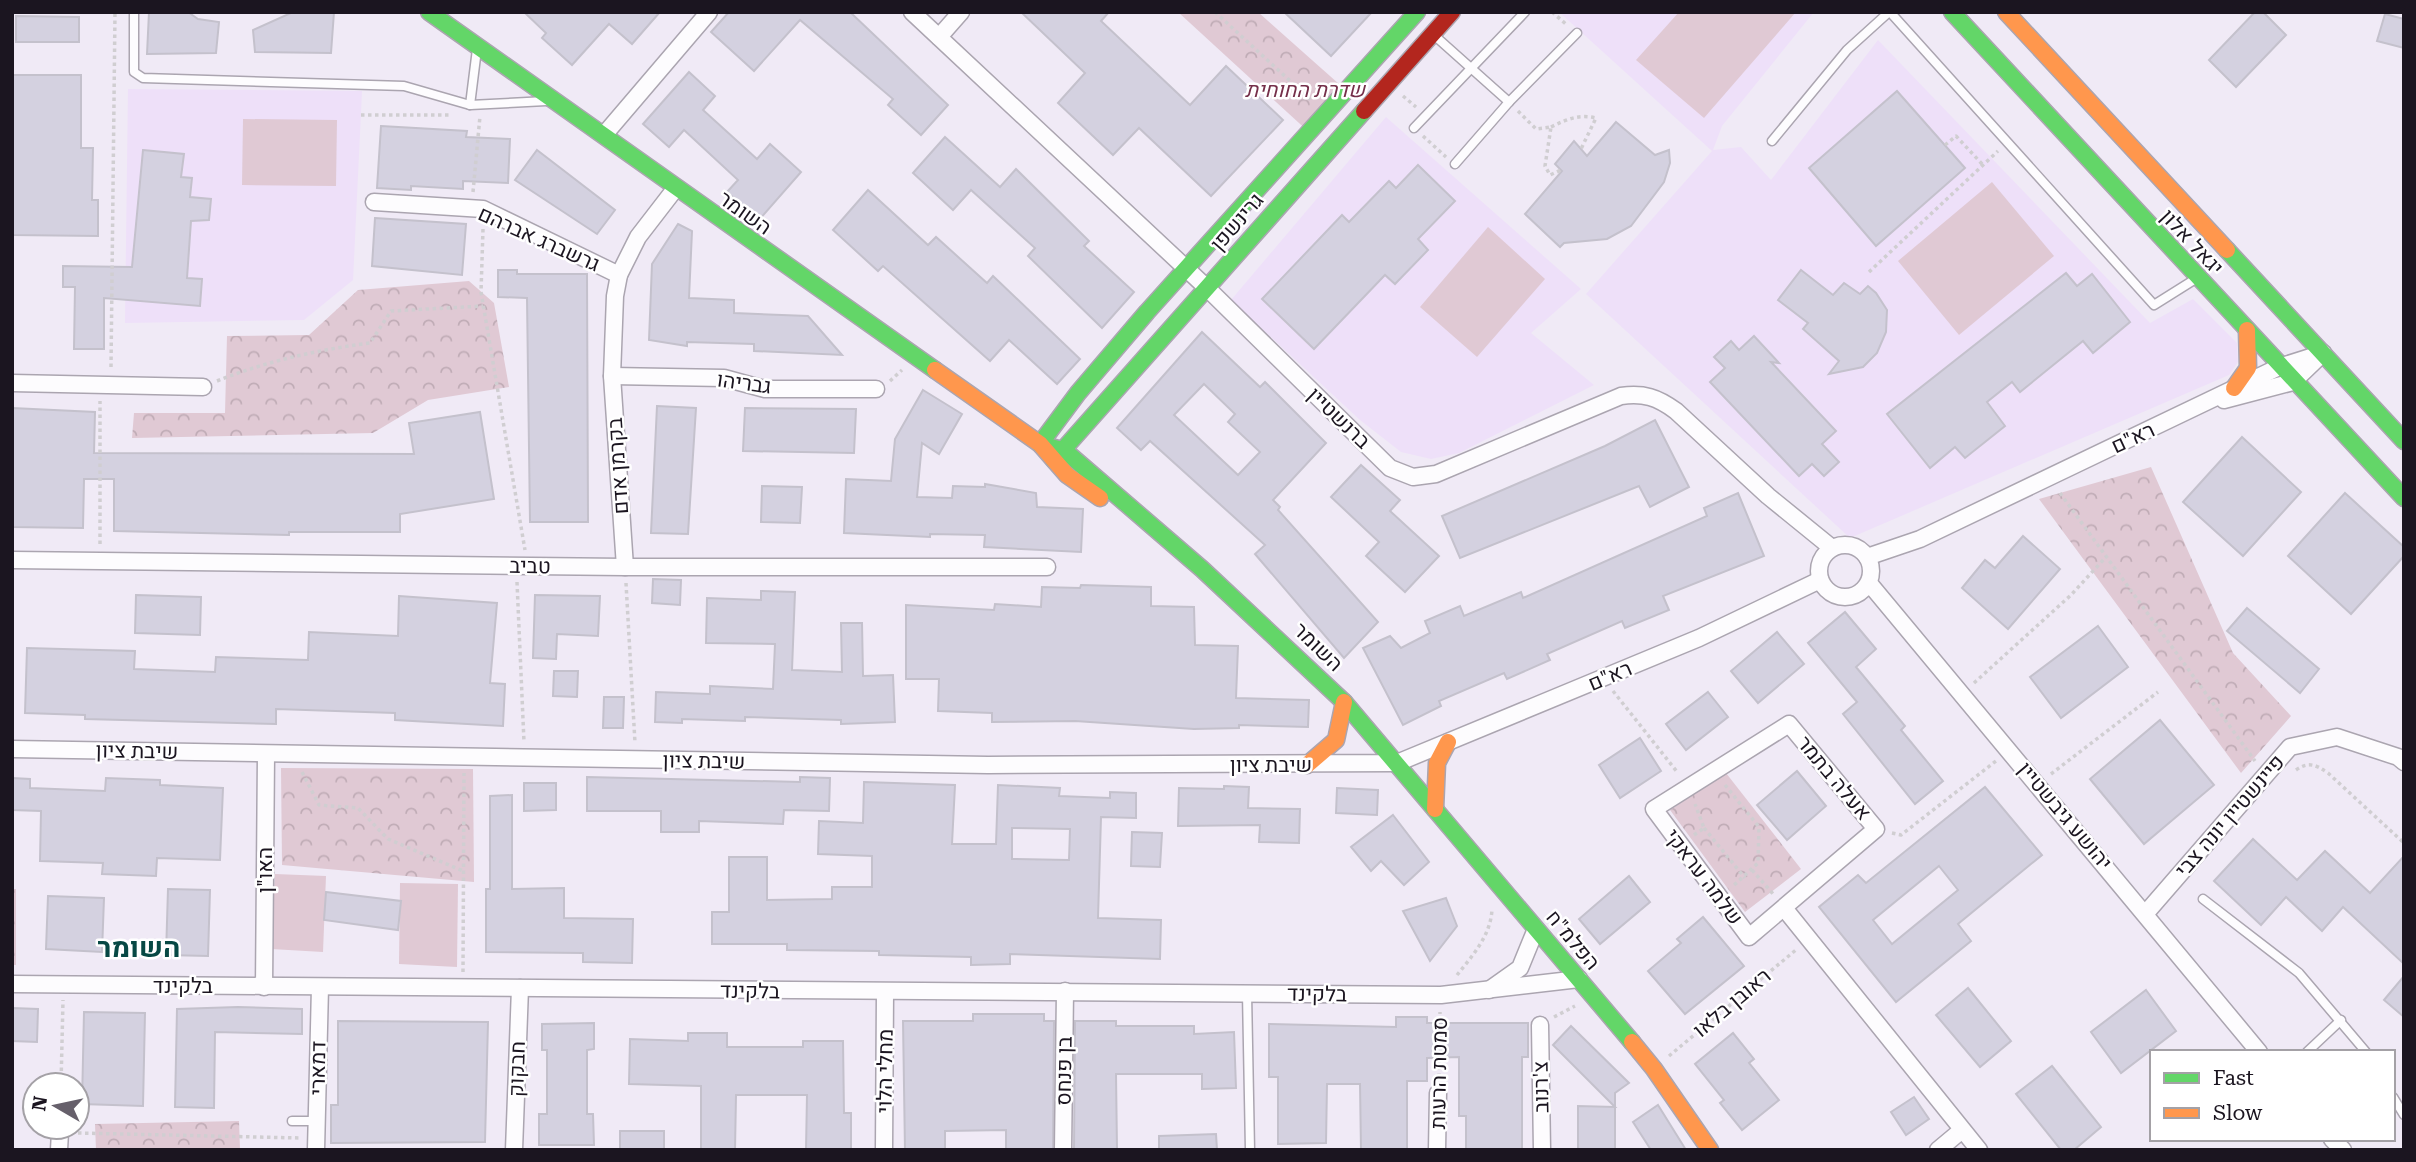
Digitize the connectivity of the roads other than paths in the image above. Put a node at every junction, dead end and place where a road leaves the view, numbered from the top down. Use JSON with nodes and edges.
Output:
{"nodes":[{"id":1,"x":134,"y":12,"type":"edge"},
{"id":2,"x":429,"y":12,"type":"edge"},
{"id":3,"x":709,"y":12,"type":"edge"},
{"id":4,"x":912,"y":12,"type":"edge"},
{"id":5,"x":961,"y":12,"type":"edge"},
{"id":6,"x":1417,"y":12,"type":"edge"},
{"id":7,"x":1451,"y":12,"type":"edge"},
{"id":8,"x":1525,"y":12,"type":"edge"},
{"id":9,"x":1889,"y":12,"type":"edge"},
{"id":10,"x":1952,"y":12,"type":"edge"},
{"id":11,"x":2006,"y":12,"type":"edge"},
{"id":12,"x":1577,"y":33,"type":"road end"},
{"id":13,"x":1433,"y":34,"type":"junction"},
{"id":14,"x":939,"y":37,"type":"junction"},
{"id":15,"x":477,"y":49,"type":"junction"},
{"id":16,"x":1471,"y":69,"type":"junction"},
{"id":17,"x":552,"y":100,"type":"junction"},
{"id":18,"x":1508,"y":102,"type":"junction"},
{"id":19,"x":470,"y":105,"type":"junction"},
{"id":20,"x":1414,"y":128,"type":"road end"},
{"id":21,"x":604,"y":135,"type":"junction"},
{"id":22,"x":1772,"y":141,"type":"dead end"},
{"id":23,"x":1455,"y":164,"type":"road end"},
{"id":24,"x":674,"y":189,"type":"junction"},
{"id":25,"x":374,"y":202,"type":"dead end"},
{"id":26,"x":1185,"y":268,"type":"junction"},
{"id":27,"x":620,"y":275,"type":"junction"},
{"id":28,"x":2197,"y":278,"type":"junction"},
{"id":29,"x":1207,"y":288,"type":"junction"},
{"id":30,"x":2247,"y":330,"type":"junction"},
{"id":31,"x":2323,"y":353,"type":"junction"},
{"id":32,"x":2279,"y":367,"type":"junction"},
{"id":33,"x":612,"y":376,"type":"junction"},
{"id":34,"x":2293,"y":382,"type":"junction"},
{"id":35,"x":12,"y":383,"type":"edge"},
{"id":36,"x":202,"y":387,"type":"road end"},
{"id":37,"x":2234,"y":388,"type":"junction"},
{"id":38,"x":876,"y":389,"type":"road end"},
{"id":39,"x":2208,"y":403,"type":"junction"},
{"id":40,"x":2404,"y":441,"type":"edge"},
{"id":41,"x":1040,"y":444,"type":"junction"},
{"id":42,"x":1060,"y":455,"type":"junction"},
{"id":43,"x":2404,"y":498,"type":"edge"},
{"id":44,"x":1832,"y":548,"type":"junction"},
{"id":45,"x":1867,"y":557,"type":"junction"},
{"id":46,"x":12,"y":560,"type":"edge"},
{"id":47,"x":1047,"y":566,"type":"dead end"},
{"id":48,"x":625,"y":567,"type":"junction"},
{"id":49,"x":1820,"y":580,"type":"junction"},
{"id":50,"x":1869,"y":583,"type":"junction"},
{"id":51,"x":1344,"y":702,"type":"junction"},
{"id":52,"x":1448,"y":742,"type":"junction"},
{"id":53,"x":12,"y":749,"type":"edge"},
{"id":54,"x":266,"y":754,"type":"junction"},
{"id":55,"x":2404,"y":762,"type":"edge"},
{"id":56,"x":1396,"y":764,"type":"junction"},
{"id":57,"x":1307,"y":765,"type":"junction"},
{"id":58,"x":1688,"y":787,"type":"joint"},
{"id":59,"x":1435,"y":809,"type":"junction"},
{"id":60,"x":2203,"y":899,"type":"dead end"},
{"id":61,"x":1784,"y":908,"type":"junction"},
{"id":62,"x":2146,"y":913,"type":"junction"},
{"id":63,"x":1536,"y":929,"type":"junction"},
{"id":64,"x":1579,"y":979,"type":"junction"},
{"id":65,"x":12,"y":984,"type":"edge"},
{"id":66,"x":264,"y":986,"type":"junction"},
{"id":67,"x":320,"y":987,"type":"junction"},
{"id":68,"x":520,"y":988,"type":"junction"},
{"id":69,"x":1065,"y":991,"type":"junction"},
{"id":70,"x":886,"y":992,"type":"junction"},
{"id":71,"x":1488,"y":992,"type":"junction"},
{"id":72,"x":1247,"y":993,"type":"junction"},
{"id":73,"x":2341,"y":1020,"type":"junction"},
{"id":74,"x":1540,"y":1025,"type":"road end"},
{"id":75,"x":2257,"y":1050,"type":"edge"},
{"id":76,"x":2309,"y":1050,"type":"edge"},
{"id":77,"x":2364,"y":1050,"type":"edge"},
{"id":78,"x":1438,"y":1093,"type":"road end"},
{"id":79,"x":292,"y":1121,"type":"dead end"},
{"id":80,"x":317,"y":1121,"type":"junction"},
{"id":81,"x":1962,"y":1130,"type":"junction"},
{"id":82,"x":317,"y":1144,"type":"edge"},
{"id":83,"x":514,"y":1150,"type":"edge"},
{"id":84,"x":884,"y":1150,"type":"edge"},
{"id":85,"x":1063,"y":1150,"type":"edge"},
{"id":86,"x":1250,"y":1150,"type":"edge"},
{"id":87,"x":1437,"y":1150,"type":"edge"},
{"id":88,"x":1542,"y":1150,"type":"edge"},
{"id":89,"x":1710,"y":1150,"type":"edge"},
{"id":90,"x":1938,"y":1150,"type":"edge"},
{"id":91,"x":1979,"y":1150,"type":"edge"}],
"edges":[{"from":1,"to":19,"type":"lane"},
{"from":2,"to":15,"type":"street","name":"השומר"},
{"from":3,"to":21,"type":"street"},
{"from":4,"to":14,"type":"street","name":"ברנשטיין"},
{"from":5,"to":14,"type":"street"},
{"from":6,"to":26,"type":"street","name":"גרינשפן"},
{"from":7,"to":13,"type":"street","name":"גרינשפן"},
{"from":8,"to":16,"type":"lane"},
{"from":9,"to":22,"type":"lane"},
{"from":9,"to":28,"type":"lane"},
{"from":10,"to":28,"type":"street","name":"יגאל אלון"},
{"from":11,"to":31,"type":"street","name":"יגאל אלון"},
{"from":12,"to":18,"type":"lane"},
{"from":13,"to":16,"type":"lane"},
{"from":13,"to":29,"type":"street","name":"גרינשפן"},
{"from":14,"to":26,"type":"street","name":"ברנשטיין"},
{"from":15,"to":17,"type":"street","name":"השומר"},
{"from":15,"to":19,"type":"lane"},
{"from":16,"to":18,"type":"lane"},
{"from":16,"to":20,"type":"lane"},
{"from":17,"to":19,"type":"lane"},
{"from":17,"to":21,"type":"street","name":"השומר"},
{"from":18,"to":23,"type":"lane"},
{"from":21,"to":24,"type":"street","name":"השומר"},
{"from":24,"to":27,"type":"street","name":"בקרמן אדם"},
{"from":24,"to":41,"type":"street","name":"השומר"},
{"from":25,"to":27,"type":"street","name":"גרשברג אברהם"},
{"from":26,"to":29,"type":"street","name":"ברנשטיין"},
{"from":26,"to":41,"type":"street","name":"גרינשפן"},
{"from":27,"to":33,"type":"street","name":"בקרמן אדם"},
{"from":28,"to":30,"type":"street","name":"יגאל אלון"},
{"from":29,"to":42,"type":"street","name":"גרינשפן"},
{"from":29,"to":44,"type":"street","name":"ברנשטיין"},
{"from":30,"to":32,"type":"street","name":"יגאל אלון"},
{"from":30,"to":37,"type":"street"},
{"from":31,"to":32,"type":"street","name":"רא\"ם"},
{"from":31,"to":34,"type":"street"},
{"from":31,"to":40,"type":"street","name":"יגאל אלון"},
{"from":32,"to":34,"type":"street","name":"יגאל אלון"},
{"from":32,"to":37,"type":"street","name":"רא\"ם"},
{"from":33,"to":38,"type":"street","name":"גבריהו"},
{"from":33,"to":48,"type":"street","name":"בקרמן אדם"},
{"from":34,"to":39,"type":"street","name":"רא\"ם"},
{"from":34,"to":43,"type":"street","name":"יגאל אלון"},
{"from":35,"to":36,"type":"street"},
{"from":37,"to":39,"type":"street","name":"רא\"ם"},
{"from":39,"to":45,"type":"street","name":"רא\"ם"},
{"from":41,"to":42,"type":"street","name":"השומר"},
{"from":42,"to":51,"type":"street","name":"השומר"},
{"from":44,"to":45,"type":"street"},
{"from":44,"to":49,"type":"street"},
{"from":45,"to":50,"type":"street"},
{"from":46,"to":48,"type":"street","name":"טביב"},
{"from":47,"to":48,"type":"street","name":"טביב"},
{"from":49,"to":50,"type":"street"},
{"from":49,"to":52,"type":"street","name":"רא\"ם"},
{"from":50,"to":62,"type":"street","name":"יהושע גיבשטיין"},
{"from":51,"to":56,"type":"street","name":"השומר"},
{"from":51,"to":57,"type":"street"},
{"from":52,"to":56,"type":"street","name":"רא\"ם"},
{"from":52,"to":59,"type":"street"},
{"from":53,"to":54,"type":"street","name":"שיבת ציון"},
{"from":54,"to":57,"type":"street","name":"שיבת ציון"},
{"from":54,"to":66,"type":"street","name":"האו\"ן"},
{"from":55,"to":62,"type":"street","name":"פיינשטיין יונה צבי"},
{"from":56,"to":57,"type":"street","name":"שיבת ציון"},
{"from":56,"to":59,"type":"street","name":"הפלמ\"ח"},
{"from":58,"to":61,"type":"street","name":"שלמה עראקי"},
{"from":58,"to":61,"type":"street","name":"אעלה בתמר"},
{"from":59,"to":63,"type":"street","name":"הפלמ\"ח"},
{"from":60,"to":73,"type":"lane"},
{"from":61,"to":81,"type":"street"},
{"from":62,"to":75,"type":"street","name":"יהושע גיבשטיין"},
{"from":63,"to":64,"type":"street","name":"הפלמ\"ח"},
{"from":63,"to":71,"type":"street"},
{"from":64,"to":71,"type":"street","name":"בלקינד"},
{"from":64,"to":89,"type":"street","name":"הפלמ\"ח"},
{"from":65,"to":66,"type":"street","name":"בלקינד"},
{"from":66,"to":67,"type":"street","name":"בלקינד"},
{"from":67,"to":68,"type":"street","name":"בלקינד"},
{"from":67,"to":80,"type":"street","name":"דמארי"},
{"from":68,"to":70,"type":"street","name":"בלקינד"},
{"from":68,"to":83,"type":"street","name":"חבקוק"},
{"from":69,"to":70,"type":"street","name":"בלקינד"},
{"from":69,"to":72,"type":"street","name":"בלקינד"},
{"from":69,"to":85,"type":"street","name":"בן פנחס"},
{"from":70,"to":84,"type":"street","name":"מחלי הלוי"},
{"from":71,"to":72,"type":"street","name":"בלקינד"},
{"from":72,"to":86,"type":"lane"},
{"from":73,"to":76,"type":"lane"},
{"from":73,"to":77,"type":"lane"},
{"from":74,"to":88,"type":"street","name":"צ'רנוב"},
{"from":78,"to":87,"type":"street","name":"סמטת הרעות"},
{"from":79,"to":80,"type":"lane"},
{"from":80,"to":82,"type":"street","name":"דמארי"},
{"from":81,"to":90,"type":"street"},
{"from":81,"to":91,"type":"street"}]}
